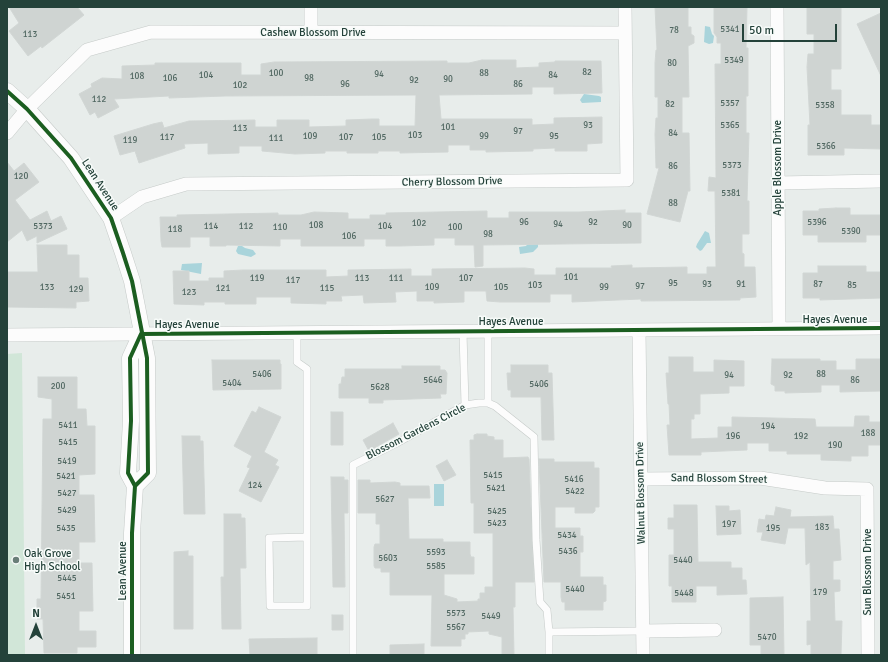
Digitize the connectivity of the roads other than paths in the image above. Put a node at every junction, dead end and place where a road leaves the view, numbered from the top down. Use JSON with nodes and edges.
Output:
{"nodes":[{"id":1,"x":311,"y":7,"type":"edge"},
{"id":2,"x":625,"y":7,"type":"edge"},
{"id":3,"x":777,"y":7,"type":"edge"},
{"id":4,"x":311,"y":33,"type":"junction"},
{"id":5,"x":625,"y":33,"type":"junction"},
{"id":6,"x":7,"y":91,"type":"edge"},
{"id":7,"x":27,"y":109,"type":"junction"},
{"id":8,"x":7,"y":133,"type":"edge"},
{"id":9,"x":881,"y":181,"type":"edge"},
{"id":10,"x":778,"y":183,"type":"junction"},
{"id":11,"x":111,"y":218,"type":"junction"},
{"id":12,"x":881,"y":328,"type":"edge"},
{"id":13,"x":780,"y":329,"type":"junction"},
{"id":14,"x":639,"y":330,"type":"junction"},
{"id":15,"x":488,"y":331,"type":"junction"},
{"id":16,"x":463,"y":332,"type":"junction"},
{"id":17,"x":297,"y":333,"type":"junction"},
{"id":18,"x":141,"y":334,"type":"junction"},
{"id":19,"x":7,"y":335,"type":"edge"},
{"id":20,"x":488,"y":403,"type":"junction"},
{"id":21,"x":465,"y":406,"type":"junction"},
{"id":22,"x":641,"y":479,"type":"junction"},
{"id":23,"x":867,"y":489,"type":"joint"},
{"id":24,"x":307,"y":537,"type":"junction"},
{"id":25,"x":716,"y":630,"type":"dead end"},
{"id":26,"x":643,"y":631,"type":"junction"},
{"id":27,"x":549,"y":632,"type":"junction"},
{"id":28,"x":132,"y":655,"type":"edge"},
{"id":29,"x":353,"y":655,"type":"edge"},
{"id":30,"x":549,"y":655,"type":"edge"},
{"id":31,"x":644,"y":655,"type":"edge"},
{"id":32,"x":868,"y":655,"type":"edge"}],
"edges":[{"from":1,"to":4,"type":"street"},
{"from":2,"to":5,"type":"street","name":"Cherry Blossom Drive"},
{"from":3,"to":10,"type":"street","name":"Apple Blossom Drive"},
{"from":4,"to":5,"type":"street","name":"Cashew Blossom Drive"},
{"from":4,"to":7,"type":"street","name":"Cashew Blossom Drive"},
{"from":5,"to":11,"type":"street","name":"Cherry Blossom Drive"},
{"from":6,"to":7,"type":"street","name":"Lean Avenue"},
{"from":7,"to":8,"type":"street","name":"Cashew Blossom Drive"},
{"from":7,"to":11,"type":"street","name":"Lean Avenue"},
{"from":9,"to":10,"type":"street"},
{"from":10,"to":13,"type":"street","name":"Apple Blossom Drive"},
{"from":11,"to":18,"type":"street","name":"Lean Avenue"},
{"from":12,"to":13,"type":"street","name":"Hayes Avenue"},
{"from":13,"to":14,"type":"street","name":"Hayes Avenue"},
{"from":14,"to":15,"type":"street","name":"Hayes Avenue"},
{"from":14,"to":22,"type":"street","name":"Walnut Blossom Drive"},
{"from":15,"to":16,"type":"street","name":"Hayes Avenue"},
{"from":15,"to":20,"type":"lane"},
{"from":16,"to":17,"type":"street","name":"Hayes Avenue"},
{"from":16,"to":21,"type":"lane"},
{"from":17,"to":18,"type":"street","name":"Hayes Avenue"},
{"from":17,"to":24,"type":"lane"},
{"from":18,"to":19,"type":"street","name":"Hayes Avenue"},
{"from":18,"to":28,"type":"street","name":"Lean Avenue"},
{"from":20,"to":21,"type":"lane","name":"Blossom Gardens Circle"},
{"from":20,"to":27,"type":"lane"},
{"from":21,"to":29,"type":"lane","name":"Blossom Gardens Circle"},
{"from":22,"to":23,"type":"street","name":"Sand Blossom Street"},
{"from":22,"to":26,"type":"street","name":"Walnut Blossom Drive"},
{"from":23,"to":32,"type":"street","name":"Sun Blossom Drive"},
{"from":24,"to":24,"type":"lane"},
{"from":25,"to":26,"type":"street"},
{"from":26,"to":27,"type":"lane"},
{"from":26,"to":31,"type":"street","name":"Walnut Blossom Drive"},
{"from":27,"to":30,"type":"lane"}]}
